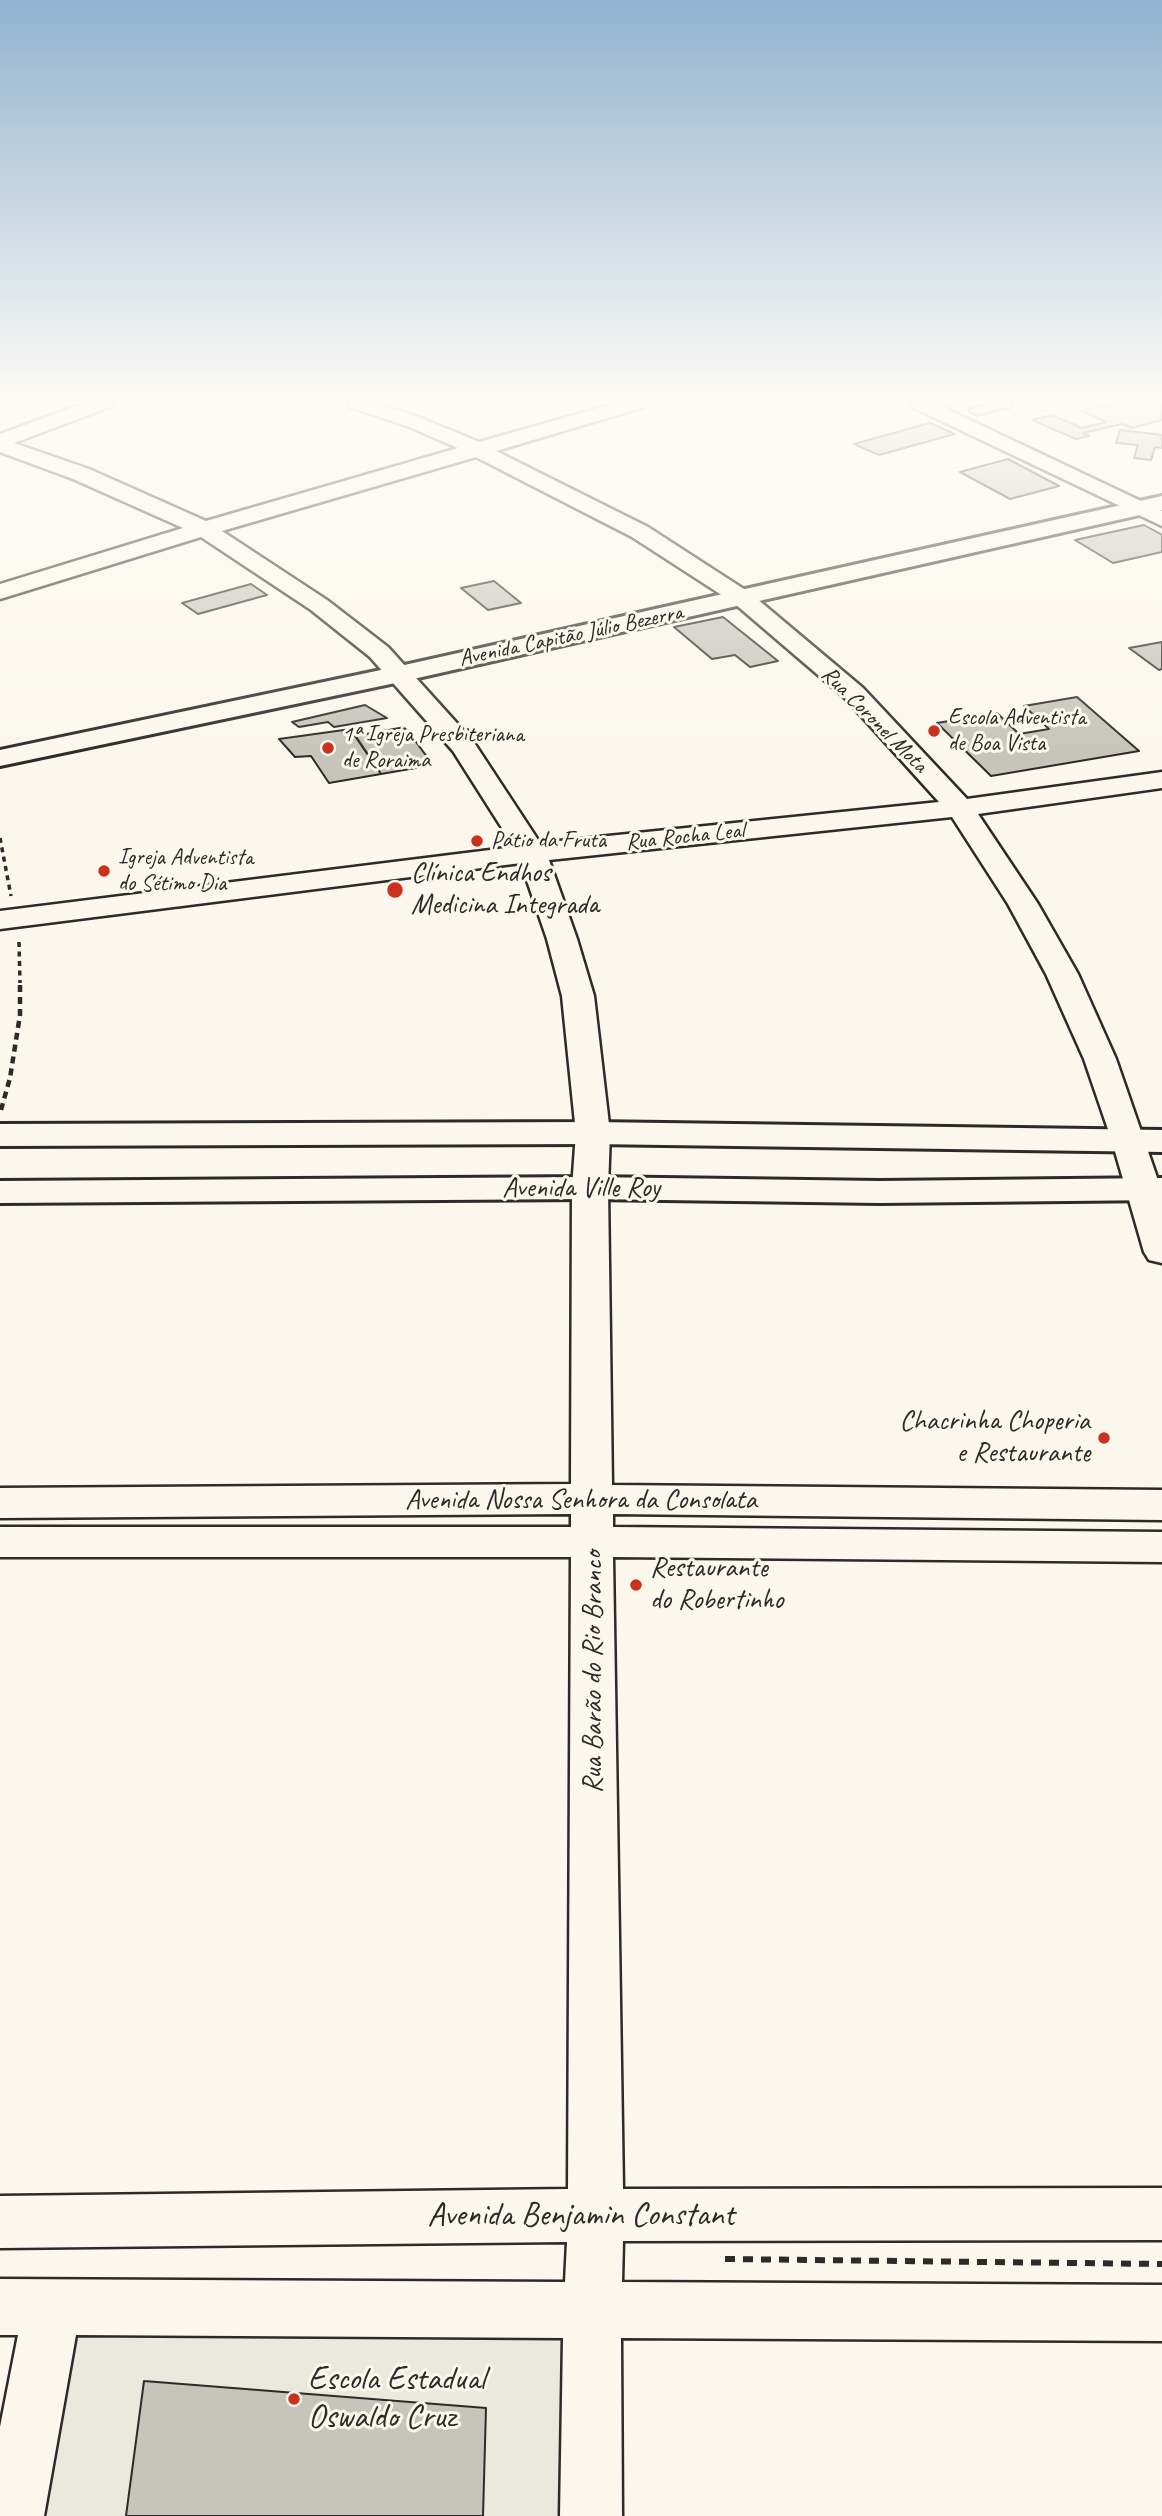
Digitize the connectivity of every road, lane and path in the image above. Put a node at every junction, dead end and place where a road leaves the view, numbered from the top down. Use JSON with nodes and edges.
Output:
{"nodes":[{"id":1,"x":185,"y":520,"type":"edge"},
{"id":2,"x":233,"y":520,"type":"edge"},
{"id":3,"x":617,"y":520,"type":"edge"},
{"id":4,"x":982,"y":520,"type":"edge"},
{"id":5,"x":1078,"y":520,"type":"edge"},
{"id":6,"x":204,"y":529,"type":"junction"},
{"id":7,"x":717,"y":580,"type":"junction"},
{"id":8,"x":0,"y":593,"type":"edge"},
{"id":9,"x":742,"y":598,"type":"junction"},
{"id":10,"x":541,"y":618,"type":"dead end"},
{"id":11,"x":384,"y":658,"type":"junction"},
{"id":12,"x":0,"y":758,"type":"edge"},
{"id":13,"x":1162,"y":780,"type":"edge"},
{"id":14,"x":960,"y":808,"type":"junction"},
{"id":15,"x":0,"y":838,"type":"edge"},
{"id":16,"x":532,"y":853,"type":"junction"},
{"id":17,"x":8,"y":919,"type":"edge"},
{"id":18,"x":0,"y":1114,"type":"edge"},
{"id":19,"x":593,"y":1133,"type":"junction"},
{"id":20,"x":0,"y":1135,"type":"edge"},
{"id":21,"x":1145,"y":1141,"type":"edge"},
{"id":22,"x":590,"y":1188,"type":"junction"},
{"id":23,"x":1152,"y":1189,"type":"edge"},
{"id":24,"x":0,"y":1192,"type":"edge"},
{"id":25,"x":1162,"y":1252,"type":"edge"},
{"id":26,"x":591,"y":1500,"type":"junction"},
{"id":27,"x":0,"y":1503,"type":"edge"},
{"id":28,"x":1162,"y":1504,"type":"edge"},
{"id":29,"x":0,"y":1542,"type":"edge"},
{"id":30,"x":594,"y":1542,"type":"junction"},
{"id":31,"x":1162,"y":1547,"type":"edge"},
{"id":32,"x":1162,"y":2214,"type":"edge"},
{"id":33,"x":596,"y":2215,"type":"junction"},
{"id":34,"x":0,"y":2222,"type":"edge"},
{"id":35,"x":26,"y":2307,"type":"edge"},
{"id":36,"x":592,"y":2311,"type":"junction"},
{"id":37,"x":1162,"y":2313,"type":"edge"},
{"id":38,"x":13,"y":2516,"type":"edge"},
{"id":39,"x":591,"y":2516,"type":"edge"}],
"edges":[{"from":1,"to":6,"type":"street","name":"Rua Barão do Rio Branco"},
{"from":2,"to":6,"type":"street"},
{"from":3,"to":7,"type":"street","name":"Rua Coronel Mota"},
{"from":4,"to":7,"type":"main road","name":"Avenida Capitão Júlio Bezerra"},
{"from":5,"to":9,"type":"main road","name":"Avenida Capitão Júlio Bezerra"},
{"from":6,"to":8,"type":"street"},
{"from":6,"to":11,"type":"street","name":"Rua Barão do Rio Branco"},
{"from":7,"to":9,"type":"street","name":"Rua Coronel Mota"},
{"from":7,"to":10,"type":"main road","name":"Avenida Capitão Júlio Bezerra"},
{"from":9,"to":11,"type":"main road","name":"Avenida Capitão Júlio Bezerra"},
{"from":9,"to":14,"type":"street","name":"Rua Coronel Mota"},
{"from":11,"to":12,"type":"main road","name":"Avenida Capitão Júlio Bezerra"},
{"from":11,"to":16,"type":"street","name":"Rua Barão do Rio Branco"},
{"from":13,"to":14,"type":"street","name":"Rua Rocha Leal"},
{"from":14,"to":16,"type":"street","name":"Rua Rocha Leal"},
{"from":14,"to":21,"type":"street","name":"Rua Coronel Mota"},
{"from":15,"to":17,"type":"path"},
{"from":16,"to":17,"type":"street","name":"Rua Rocha Leal"},
{"from":16,"to":19,"type":"street","name":"Rua Barão do Rio Branco"},
{"from":17,"to":18,"type":"path"},
{"from":19,"to":20,"type":"main road","name":"Avenida Ville Roy"},
{"from":19,"to":21,"type":"main road","name":"Avenida Ville Roy"},
{"from":19,"to":22,"type":"street","name":"Rua Barão do Rio Branco"},
{"from":21,"to":23,"type":"street","name":"Rua Coronel Mota"},
{"from":22,"to":23,"type":"main road","name":"Avenida Ville Roy"},
{"from":22,"to":24,"type":"main road","name":"Avenida Ville Roy"},
{"from":22,"to":26,"type":"street","name":"Rua Barão do Rio Branco"},
{"from":23,"to":25,"type":"street","name":"Rua Coronel Mota"},
{"from":26,"to":27,"type":"street","name":"Avenida Nossa Senhora da Consolata"},
{"from":26,"to":28,"type":"street","name":"Avenida Nossa Senhora da Consolata"},
{"from":26,"to":30,"type":"street","name":"Rua Barão do Rio Branco"},
{"from":29,"to":30,"type":"street","name":"Avenida Nossa Senhora da Consolata"},
{"from":30,"to":31,"type":"street","name":"Avenida Nossa Senhora da Consolata"},
{"from":30,"to":33,"type":"street","name":"Rua Barão do Rio Branco"},
{"from":32,"to":33,"type":"street","name":"Avenida Benjamin Constant"},
{"from":33,"to":34,"type":"street","name":"Avenida Benjamin Constant"},
{"from":33,"to":36,"type":"street","name":"Rua Barão do Rio Branco"},
{"from":35,"to":36,"type":"street"},
{"from":35,"to":38,"type":"street"},
{"from":36,"to":37,"type":"street"},
{"from":36,"to":39,"type":"street","name":"Rua Barão do Rio Branco"}]}
